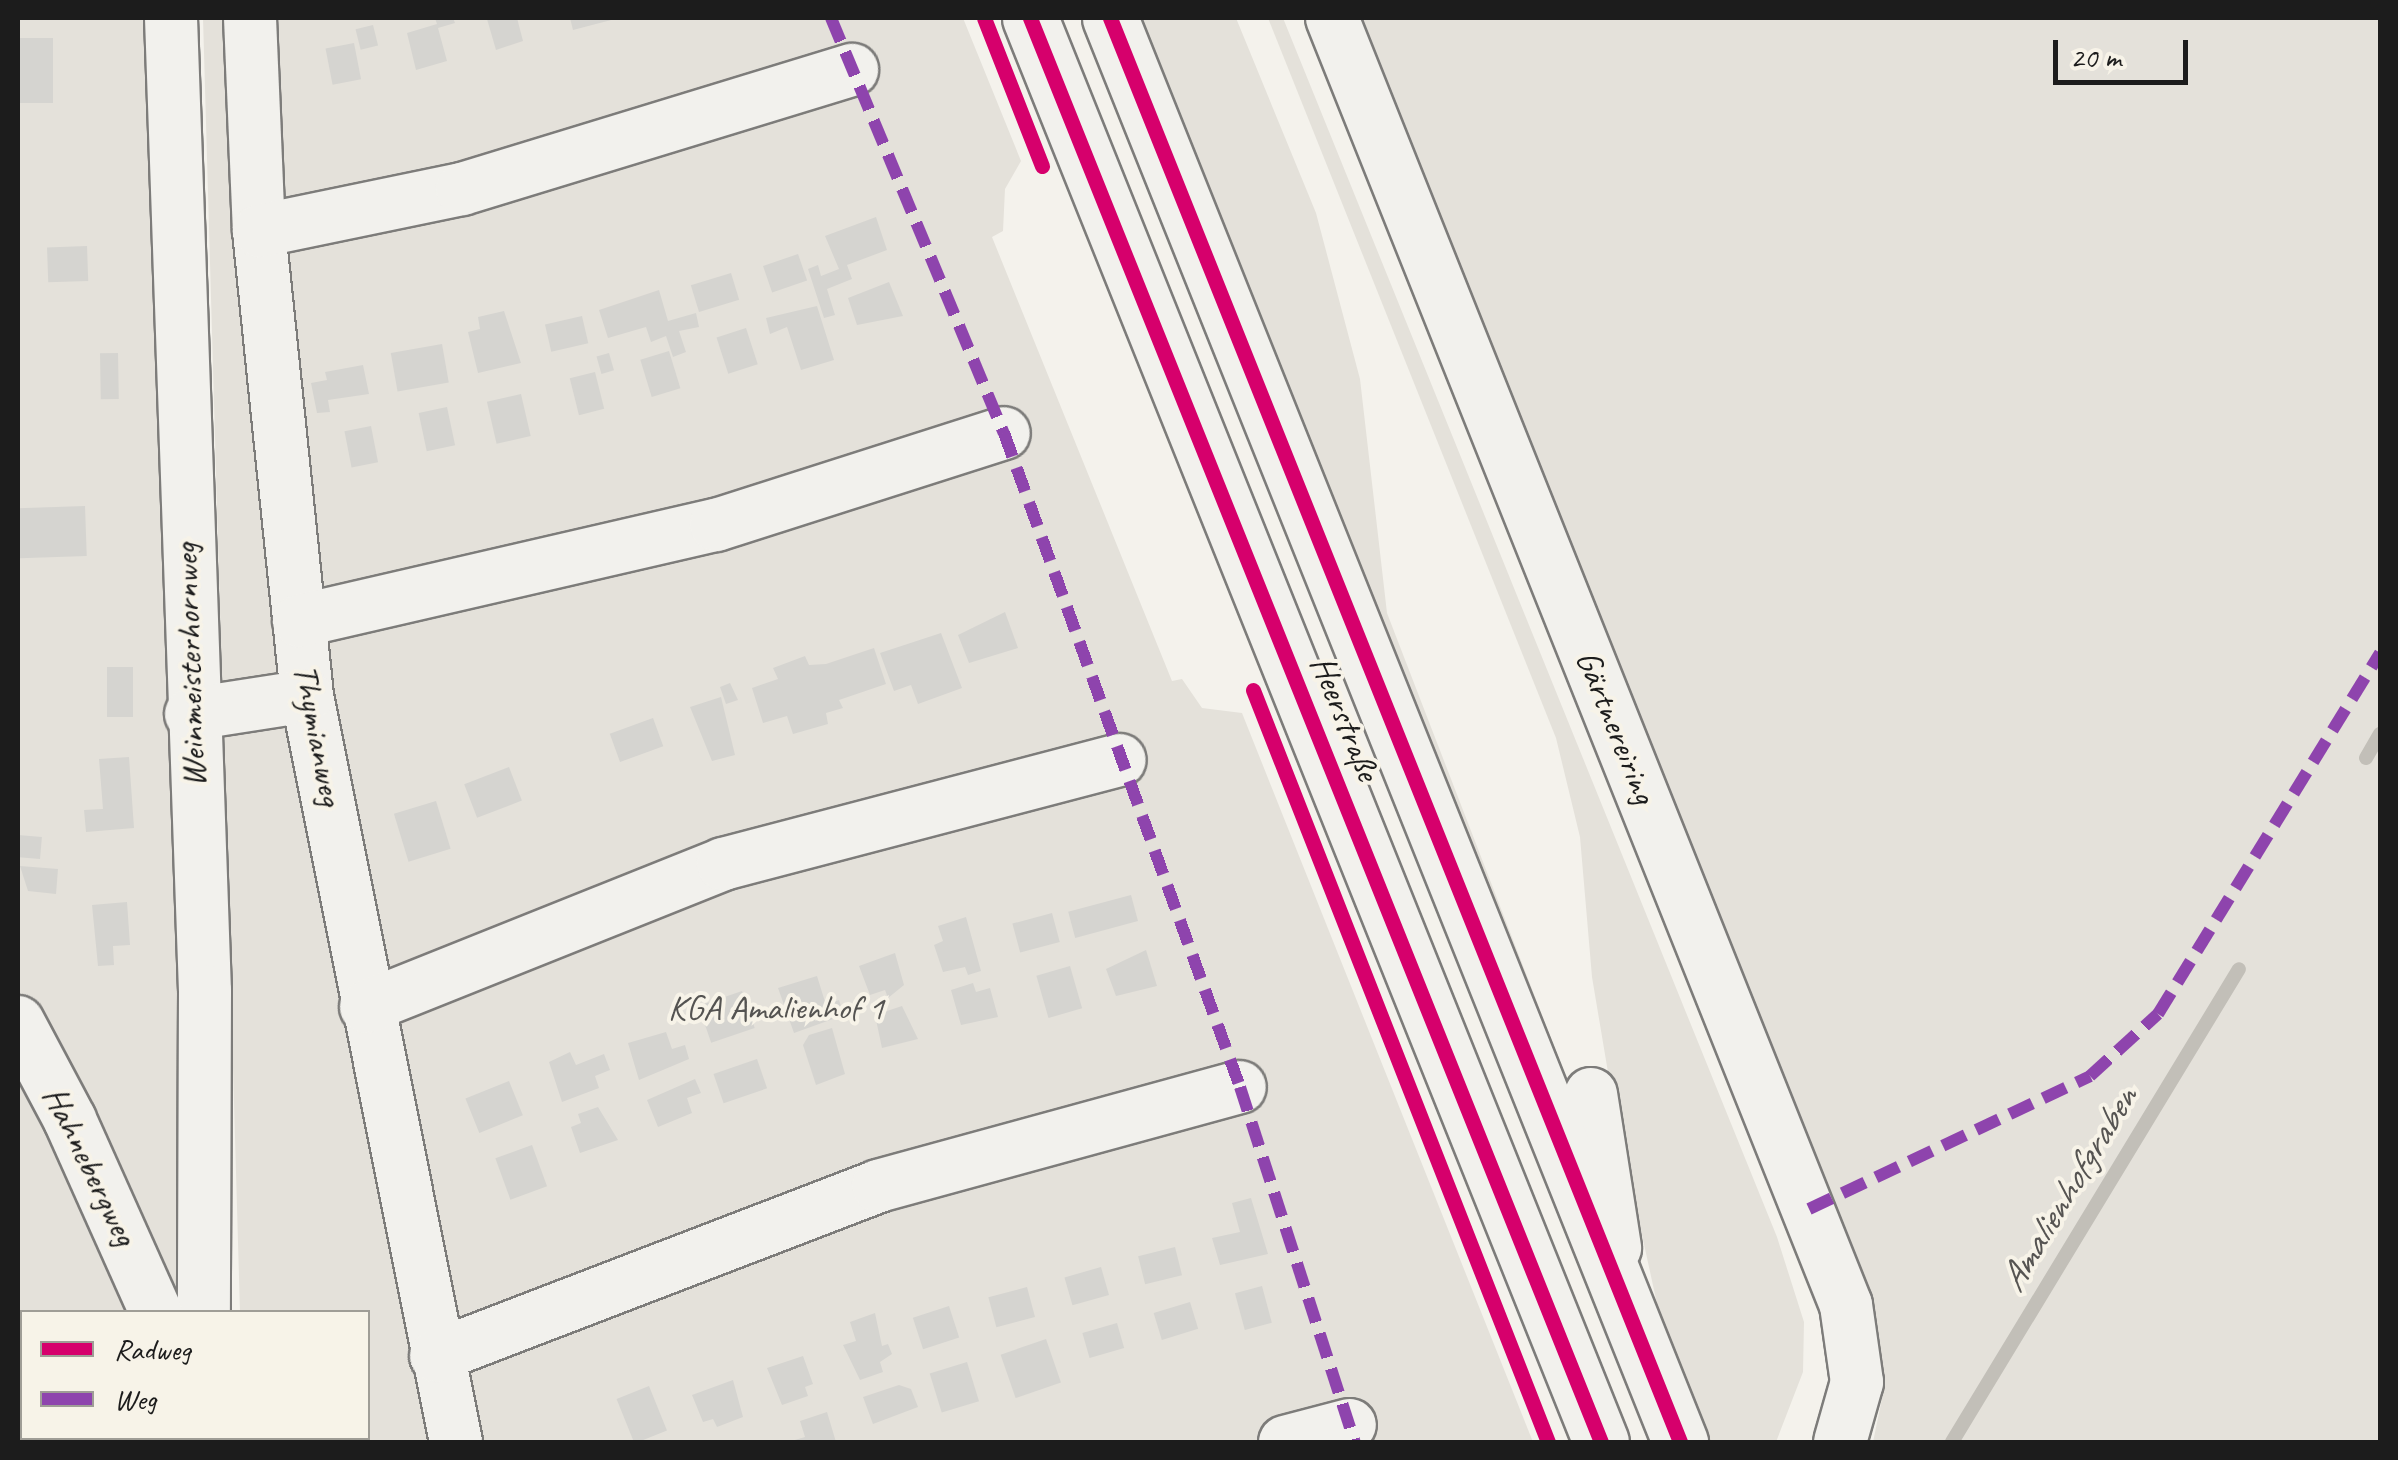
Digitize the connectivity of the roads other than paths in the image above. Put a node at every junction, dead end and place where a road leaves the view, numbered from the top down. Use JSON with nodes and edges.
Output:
{"nodes":[{"id":1,"x":171,"y":18,"type":"edge"},
{"id":2,"x":250,"y":18,"type":"edge"},
{"id":3,"x":1030,"y":18,"type":"edge"},
{"id":4,"x":1110,"y":18,"type":"edge"},
{"id":5,"x":1332,"y":18,"type":"edge"},
{"id":6,"x":852,"y":70,"type":"dead end"},
{"id":7,"x":259,"y":231,"type":"junction"},
{"id":8,"x":1004,"y":433,"type":"dead end"},
{"id":9,"x":298,"y":621,"type":"junction"},
{"id":10,"x":307,"y":696,"type":"junction"},
{"id":11,"x":192,"y":714,"type":"junction"},
{"id":12,"x":1120,"y":760,"type":"dead end"},
{"id":13,"x":366,"y":1007,"type":"junction"},
{"id":14,"x":18,"y":1022,"type":"edge"},
{"id":15,"x":1240,"y":1087,"type":"dead end"},
{"id":16,"x":1591,"y":1094,"type":"dead end"},
{"id":17,"x":1624,"y":1304,"type":"junction"},
{"id":18,"x":155,"y":1310,"type":"edge"},
{"id":19,"x":204,"y":1310,"type":"edge"},
{"id":20,"x":436,"y":1356,"type":"junction"},
{"id":21,"x":1350,"y":1425,"type":"dead end"},
{"id":22,"x":456,"y":1442,"type":"edge"},
{"id":23,"x":1286,"y":1442,"type":"edge"},
{"id":24,"x":1601,"y":1442,"type":"edge"},
{"id":25,"x":1680,"y":1442,"type":"edge"},
{"id":26,"x":1840,"y":1442,"type":"edge"}],
"edges":[{"from":1,"to":11,"type":"street","name":"Weinmeisterhornweg"},
{"from":2,"to":7,"type":"street","name":"Thymianweg"},
{"from":3,"to":24,"type":"main road","name":"Heerstraße"},
{"from":4,"to":17,"type":"main road","name":"Heerstraße"},
{"from":5,"to":26,"type":"street","name":"Gärtnereiring"},
{"from":6,"to":7,"type":"street"},
{"from":7,"to":9,"type":"street","name":"Thymianweg"},
{"from":8,"to":9,"type":"street"},
{"from":9,"to":10,"type":"street","name":"Thymianweg"},
{"from":10,"to":11,"type":"street"},
{"from":10,"to":13,"type":"street","name":"Thymianweg"},
{"from":11,"to":19,"type":"street","name":"Weinmeisterhornweg"},
{"from":12,"to":13,"type":"street"},
{"from":13,"to":20,"type":"street","name":"Thymianweg"},
{"from":14,"to":18,"type":"street","name":"Hahnebergweg"},
{"from":15,"to":20,"type":"street"},
{"from":16,"to":17,"type":"street"},
{"from":17,"to":25,"type":"main road","name":"Heerstraße"},
{"from":20,"to":22,"type":"street","name":"Thymianweg"},
{"from":21,"to":23,"type":"street"}]}
